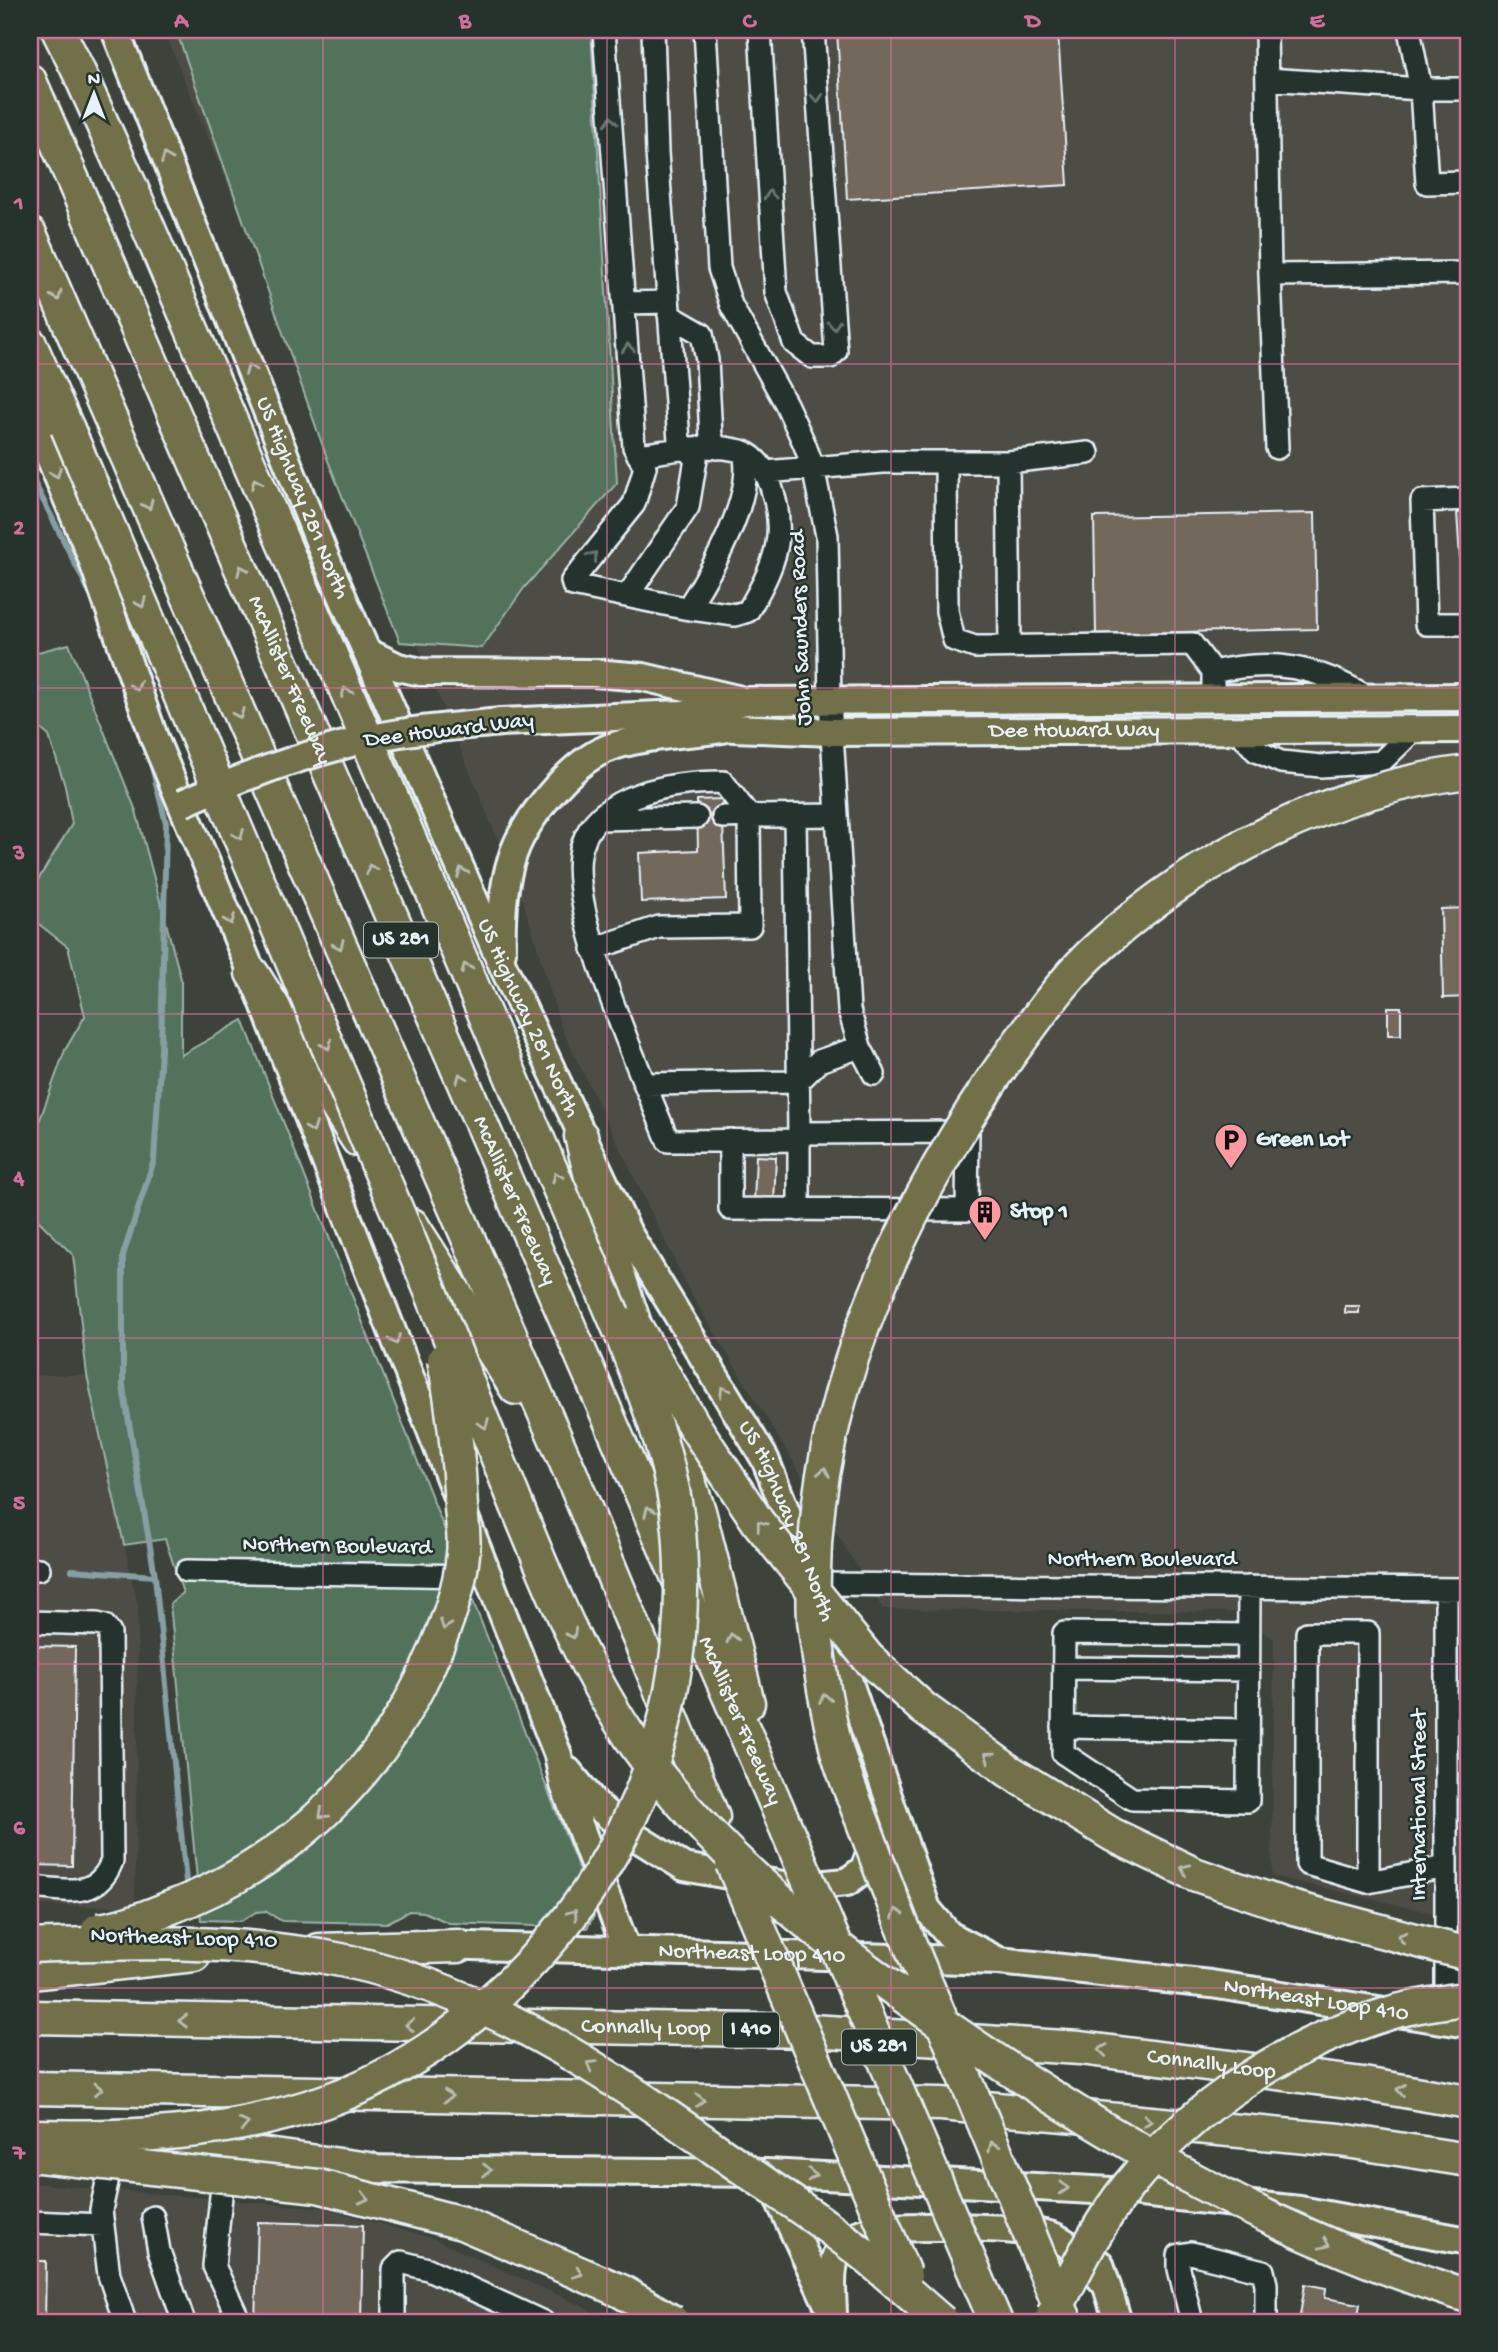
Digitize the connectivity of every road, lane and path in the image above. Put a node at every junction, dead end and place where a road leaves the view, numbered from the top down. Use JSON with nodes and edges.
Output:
{"nodes":[{"id":1,"x":58,"y":30,"type":"edge"},
{"id":2,"x":115,"y":30,"type":"edge"},
{"id":3,"x":604,"y":30,"type":"edge"},
{"id":4,"x":653,"y":30,"type":"edge"},
{"id":5,"x":705,"y":30,"type":"edge"},
{"id":6,"x":760,"y":30,"type":"edge"},
{"id":7,"x":813,"y":30,"type":"edge"},
{"id":8,"x":1266,"y":30,"type":"edge"},
{"id":9,"x":1409,"y":30,"type":"edge"},
{"id":10,"x":1267,"y":79,"type":"junction"},
{"id":11,"x":30,"y":81,"type":"edge"},
{"id":12,"x":1421,"y":89,"type":"junction"},
{"id":13,"x":1468,"y":89,"type":"edge"},
{"id":14,"x":1468,"y":182,"type":"edge"},
{"id":15,"x":30,"y":234,"type":"edge"},
{"id":16,"x":1468,"y":273,"type":"edge"},
{"id":17,"x":1270,"y":275,"type":"junction"},
{"id":18,"x":625,"y":303,"type":"junction"},
{"id":19,"x":669,"y":308,"type":"junction"},
{"id":20,"x":30,"y":344,"type":"edge"},
{"id":21,"x":30,"y":410,"type":"edge"},
{"id":22,"x":717,"y":447,"type":"junction"},
{"id":23,"x":1277,"y":448,"type":"dead end"},
{"id":24,"x":688,"y":449,"type":"junction"},
{"id":25,"x":744,"y":452,"type":"junction"},
{"id":26,"x":1088,"y":453,"type":"dead end"},
{"id":27,"x":638,"y":455,"type":"junction"},
{"id":28,"x":946,"y":462,"type":"junction"},
{"id":29,"x":1008,"y":462,"type":"junction"},
{"id":30,"x":813,"y":467,"type":"junction"},
{"id":31,"x":766,"y":472,"type":"junction"},
{"id":32,"x":1468,"y":499,"type":"edge"},
{"id":33,"x":628,"y":595,"type":"junction"},
{"id":34,"x":684,"y":608,"type":"junction"},
{"id":35,"x":1468,"y":624,"type":"edge"},
{"id":36,"x":1010,"y":646,"type":"junction"},
{"id":37,"x":367,"y":652,"type":"junction"},
{"id":38,"x":1213,"y":672,"type":"junction"},
{"id":39,"x":1468,"y":697,"type":"edge"},
{"id":40,"x":1369,"y":698,"type":"junction"},
{"id":41,"x":1211,"y":699,"type":"junction"},
{"id":42,"x":746,"y":701,"type":"junction"},
{"id":43,"x":830,"y":701,"type":"junction"},
{"id":44,"x":683,"y":714,"type":"junction"},
{"id":45,"x":1468,"y":714,"type":"edge"},
{"id":46,"x":733,"y":728,"type":"junction"},
{"id":47,"x":1237,"y":729,"type":"junction"},
{"id":48,"x":1417,"y":729,"type":"junction"},
{"id":49,"x":1468,"y":729,"type":"edge"},
{"id":50,"x":1210,"y":730,"type":"junction"},
{"id":51,"x":832,"y":732,"type":"junction"},
{"id":52,"x":1468,"y":772,"type":"edge"},
{"id":53,"x":183,"y":803,"type":"junction"},
{"id":54,"x":837,"y":815,"type":"junction"},
{"id":55,"x":749,"y":816,"type":"junction"},
{"id":56,"x":795,"y":816,"type":"junction"},
{"id":57,"x":697,"y":817,"type":"dead end"},
{"id":58,"x":723,"y":817,"type":"dead end"},
{"id":59,"x":597,"y":819,"type":"junction"},
{"id":60,"x":593,"y":949,"type":"junction"},
{"id":61,"x":502,"y":964,"type":"junction"},
{"id":62,"x":252,"y":973,"type":"junction"},
{"id":63,"x":860,"y":1047,"type":"junction"},
{"id":64,"x":874,"y":1074,"type":"dead end"},
{"id":65,"x":798,"y":1082,"type":"junction"},
{"id":66,"x":645,"y":1084,"type":"junction"},
{"id":67,"x":581,"y":1136,"type":"junction"},
{"id":68,"x":799,"y":1137,"type":"junction"},
{"id":69,"x":730,"y":1140,"type":"junction"},
{"id":70,"x":799,"y":1210,"type":"junction"},
{"id":71,"x":584,"y":1239,"type":"junction"},
{"id":72,"x":431,"y":1293,"type":"junction"},
{"id":73,"x":571,"y":1474,"type":"junction"},
{"id":74,"x":187,"y":1571,"type":"dead end"},
{"id":75,"x":486,"y":1576,"type":"junction"},
{"id":76,"x":815,"y":1584,"type":"junction"},
{"id":77,"x":1249,"y":1587,"type":"junction"},
{"id":78,"x":1446,"y":1589,"type":"junction"},
{"id":79,"x":1468,"y":1589,"type":"edge"},
{"id":80,"x":30,"y":1622,"type":"edge"},
{"id":81,"x":1248,"y":1635,"type":"junction"},
{"id":82,"x":1064,"y":1668,"type":"junction"},
{"id":83,"x":1248,"y":1670,"type":"junction"},
{"id":84,"x":1063,"y":1727,"type":"junction"},
{"id":85,"x":1248,"y":1730,"type":"junction"},
{"id":86,"x":866,"y":1738,"type":"junction"},
{"id":87,"x":558,"y":1755,"type":"junction"},
{"id":88,"x":777,"y":1808,"type":"junction"},
{"id":89,"x":1446,"y":1867,"type":"junction"},
{"id":90,"x":1368,"y":1882,"type":"junction"},
{"id":91,"x":30,"y":1887,"type":"edge"},
{"id":92,"x":30,"y":1937,"type":"edge"},
{"id":93,"x":30,"y":1946,"type":"edge"},
{"id":94,"x":458,"y":1946,"type":"junction"},
{"id":95,"x":627,"y":1951,"type":"junction"},
{"id":96,"x":1468,"y":1954,"type":"edge"},
{"id":97,"x":999,"y":1961,"type":"junction"},
{"id":98,"x":30,"y":1973,"type":"edge"},
{"id":99,"x":1468,"y":1998,"type":"edge"},
{"id":100,"x":30,"y":2017,"type":"edge"},
{"id":101,"x":1457,"y":2022,"type":"edge"},
{"id":102,"x":30,"y":2088,"type":"edge"},
{"id":103,"x":1468,"y":2102,"type":"edge"},
{"id":104,"x":30,"y":2125,"type":"edge"},
{"id":105,"x":30,"y":2136,"type":"edge"},
{"id":106,"x":30,"y":2155,"type":"edge"},
{"id":107,"x":1468,"y":2160,"type":"edge"},
{"id":108,"x":30,"y":2163,"type":"edge"},
{"id":109,"x":111,"y":2164,"type":"junction"},
{"id":110,"x":224,"y":2166,"type":"junction"},
{"id":111,"x":369,"y":2169,"type":"junction"},
{"id":112,"x":766,"y":2172,"type":"junction"},
{"id":113,"x":1131,"y":2192,"type":"junction"},
{"id":114,"x":153,"y":2217,"type":"dead end"},
{"id":115,"x":30,"y":2222,"type":"edge"},
{"id":116,"x":103,"y":2225,"type":"junction"},
{"id":117,"x":1468,"y":2241,"type":"edge"},
{"id":118,"x":1102,"y":2280,"type":"junction"},
{"id":119,"x":1468,"y":2296,"type":"edge"},
{"id":120,"x":835,"y":2319,"type":"edge"},
{"id":121,"x":125,"y":2322,"type":"edge"},
{"id":122,"x":184,"y":2322,"type":"edge"},
{"id":123,"x":240,"y":2322,"type":"edge"},
{"id":124,"x":394,"y":2322,"type":"edge"},
{"id":125,"x":542,"y":2322,"type":"edge"},
{"id":126,"x":673,"y":2322,"type":"edge"},
{"id":127,"x":926,"y":2322,"type":"edge"},
{"id":128,"x":943,"y":2322,"type":"edge"},
{"id":129,"x":996,"y":2322,"type":"edge"},
{"id":130,"x":1049,"y":2322,"type":"edge"},
{"id":131,"x":1066,"y":2322,"type":"edge"},
{"id":132,"x":1118,"y":2322,"type":"edge"},
{"id":133,"x":1192,"y":2322,"type":"edge"},
{"id":134,"x":1266,"y":2322,"type":"edge"}],
"edges":[{"from":71,"to":1,"type":"highway","one_way":true,"bridge":true},
{"from":37,"to":2,"type":"main road","name":"US Highway 281 North","one_way":true},
{"from":18,"to":3,"type":"street","one_way":true},
{"from":4,"to":19,"type":"street"},
{"from":5,"to":30,"type":"street","name":"John Saunders Road"},
{"from":7,"to":6,"type":"street","one_way":true},
{"from":8,"to":10,"type":"street"},
{"from":9,"to":12,"type":"street"},
{"from":10,"to":12,"type":"street"},
{"from":10,"to":17,"type":"street"},
{"from":88,"to":11,"type":"highway","name":"McAllister Freeway","number":"US 281","one_way":true},
{"from":12,"to":13,"type":"street"},
{"from":12,"to":14,"type":"street"},
{"from":15,"to":73,"type":"highway","number":"US 281","one_way":true},
{"from":16,"to":17,"type":"street"},
{"from":17,"to":23,"type":"street"},
{"from":18,"to":19,"type":"street"},
{"from":27,"to":18,"type":"street","one_way":true},
{"from":19,"to":22,"type":"street"},
{"from":19,"to":24,"type":"street"},
{"from":20,"to":72,"type":"highway","one_way":true,"bridge":true},
{"from":21,"to":53,"type":"main road","one_way":true},
{"from":22,"to":24,"type":"street"},
{"from":22,"to":25,"type":"street"},
{"from":24,"to":27,"type":"street"},
{"from":24,"to":33,"type":"street"},
{"from":25,"to":31,"type":"street"},
{"from":25,"to":34,"type":"street"},
{"from":26,"to":29,"type":"street"},
{"from":33,"to":27,"type":"street","one_way":true},
{"from":28,"to":29,"type":"street"},
{"from":28,"to":30,"type":"street"},
{"from":28,"to":36,"type":"street"},
{"from":29,"to":36,"type":"street"},
{"from":30,"to":31,"type":"street"},
{"from":30,"to":43,"type":"street","name":"John Saunders Road"},
{"from":31,"to":34,"type":"street"},
{"from":32,"to":35,"type":"street"},
{"from":33,"to":34,"type":"street"},
{"from":36,"to":38,"type":"street"},
{"from":37,"to":42,"type":"main road"},
{"from":61,"to":37,"type":"main road","name":"US Highway 281 North","one_way":true},
{"from":38,"to":40,"type":"street"},
{"from":38,"to":41,"type":"street"},
{"from":39,"to":40,"type":"main road","name":"Dee Howard Way"},
{"from":40,"to":41,"type":"main road","name":"Dee Howard Way"},
{"from":41,"to":43,"type":"main road","name":"Dee Howard Way"},
{"from":41,"to":50,"type":"street"},
{"from":42,"to":43,"type":"main road","name":"Dee Howard Way"},
{"from":42,"to":44,"type":"main road","name":"Dee Howard Way"},
{"from":43,"to":51,"type":"street","name":"John Saunders Road"},
{"from":44,"to":46,"type":"main road","name":"Dee Howard Way"},
{"from":44,"to":53,"type":"main road","name":"Dee Howard Way","bridge":true},
{"from":45,"to":48,"type":"main road"},
{"from":46,"to":51,"type":"main road","name":"Dee Howard Way"},
{"from":46,"to":61,"type":"main road"},
{"from":47,"to":48,"type":"main road","name":"Dee Howard Way"},
{"from":47,"to":48,"type":"street"},
{"from":47,"to":50,"type":"main road","name":"Dee Howard Way"},
{"from":48,"to":49,"type":"main road","name":"Dee Howard Way"},
{"from":50,"to":51,"type":"main road","name":"Dee Howard Way"},
{"from":51,"to":54,"type":"street","name":"John Saunders Road"},
{"from":131,"to":52,"type":"highway","one_way":true,"bridge":true},
{"from":53,"to":62,"type":"main road","one_way":true},
{"from":54,"to":56,"type":"street"},
{"from":54,"to":63,"type":"street","name":"John Saunders Road"},
{"from":55,"to":56,"type":"street"},
{"from":55,"to":58,"type":"street"},
{"from":55,"to":59,"type":"street"},
{"from":55,"to":60,"type":"street"},
{"from":56,"to":65,"type":"street"},
{"from":57,"to":59,"type":"street"},
{"from":59,"to":60,"type":"street"},
{"from":60,"to":66,"type":"street"},
{"from":61,"to":67,"type":"main road","name":"US Highway 281 North"},
{"from":62,"to":73,"type":"highway"},
{"from":62,"to":75,"type":"main road","one_way":true},
{"from":63,"to":64,"type":"street","name":"John Saunders Road"},
{"from":63,"to":65,"type":"street"},
{"from":65,"to":66,"type":"street"},
{"from":65,"to":68,"type":"street"},
{"from":66,"to":69,"type":"street"},
{"from":76,"to":67,"type":"main road","name":"US Highway 281 North","one_way":true},
{"from":88,"to":67,"type":"highway","one_way":true},
{"from":68,"to":69,"type":"street"},
{"from":68,"to":70,"type":"street"},
{"from":68,"to":70,"type":"street"},
{"from":69,"to":70,"type":"street"},
{"from":96,"to":71,"type":"highway","one_way":true,"bridge":true},
{"from":105,"to":71,"type":"highway","one_way":true,"bridge":true},
{"from":72,"to":92,"type":"highway","one_way":true,"bridge":true},
{"from":72,"to":119,"type":"highway","one_way":true,"bridge":true},
{"from":73,"to":127,"type":"highway","number":"US 281","bridge":true},
{"from":74,"to":75,"type":"street","name":"Northern Boulevard"},
{"from":75,"to":87,"type":"main road"},
{"from":76,"to":77,"type":"street","name":"Northern Boulevard"},
{"from":76,"to":86,"type":"main road","name":"US Highway 281 North"},
{"from":77,"to":78,"type":"street","name":"Northern Boulevard"},
{"from":77,"to":81,"type":"street"},
{"from":78,"to":79,"type":"street","name":"Northern Boulevard"},
{"from":78,"to":89,"type":"street","name":"International Street"},
{"from":80,"to":91,"type":"street"},
{"from":81,"to":82,"type":"street"},
{"from":81,"to":83,"type":"street"},
{"from":82,"to":83,"type":"street"},
{"from":82,"to":84,"type":"street"},
{"from":83,"to":85,"type":"street"},
{"from":84,"to":85,"type":"street"},
{"from":84,"to":85,"type":"street"},
{"from":86,"to":87,"type":"main road"},
{"from":86,"to":97,"type":"main road","name":"US Highway 281 North"},
{"from":87,"to":95,"type":"main road"},
{"from":88,"to":129,"type":"highway","name":"McAllister Freeway","number":"US 281","bridge":true},
{"from":89,"to":90,"type":"street"},
{"from":89,"to":101,"type":"street","name":"International Street"},
{"from":90,"to":90,"type":"street"},
{"from":92,"to":94,"type":"main road","name":"Northeast Loop 410"},
{"from":128,"to":93,"type":"highway","one_way":true,"bridge":true},
{"from":94,"to":95,"type":"main road","name":"Northeast Loop 410"},
{"from":94,"to":98,"type":"highway"},
{"from":95,"to":97,"type":"main road","name":"Northeast Loop 410"},
{"from":97,"to":101,"type":"main road","name":"Northeast Loop 410"},
{"from":99,"to":130,"type":"highway","bridge":true},
{"from":103,"to":100,"type":"highway","name":"Connally Loop","number":"I 410","one_way":true},
{"from":102,"to":107,"type":"highway","one_way":true},
{"from":104,"to":111,"type":"highway"},
{"from":106,"to":126,"type":"highway","one_way":true,"bridge":true},
{"from":108,"to":109,"type":"main road"},
{"from":109,"to":110,"type":"main road"},
{"from":109,"to":116,"type":"street"},
{"from":110,"to":111,"type":"main road"},
{"from":110,"to":123,"type":"street"},
{"from":111,"to":112,"type":"main road","one_way":true},
{"from":112,"to":113,"type":"main road","one_way":true},
{"from":112,"to":120,"type":"main road"},
{"from":113,"to":117,"type":"main road"},
{"from":113,"to":118,"type":"main road"},
{"from":114,"to":122,"type":"street"},
{"from":115,"to":116,"type":"street"},
{"from":116,"to":121,"type":"street"},
{"from":118,"to":120,"type":"main road"},
{"from":118,"to":132,"type":"main road"},
{"from":124,"to":125,"type":"street"},
{"from":133,"to":134,"type":"street"}]}
